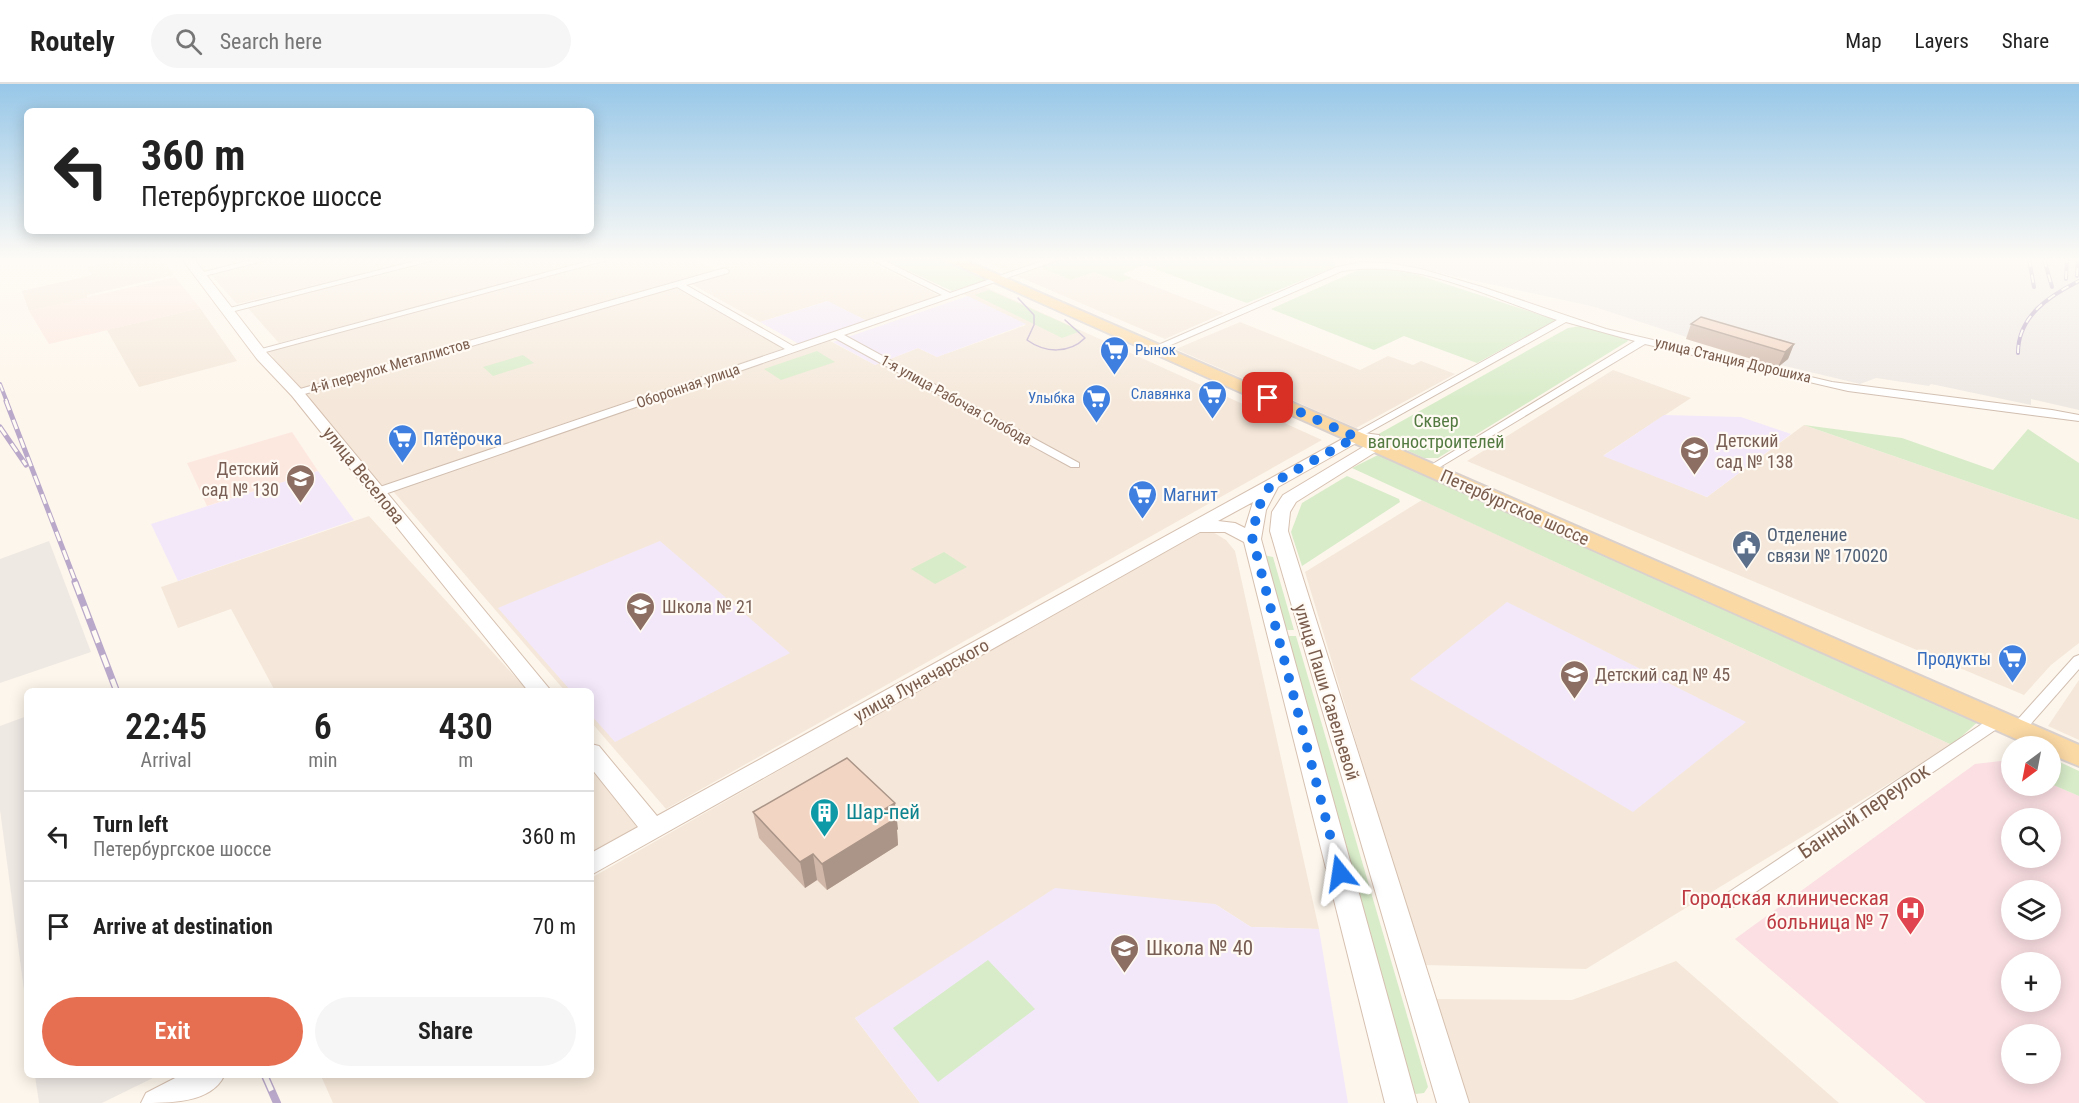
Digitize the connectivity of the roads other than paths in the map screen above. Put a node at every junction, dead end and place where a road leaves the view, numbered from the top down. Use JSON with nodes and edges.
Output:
{"nodes":[{"id":1,"x":224,"y":307,"type":"edge"},
{"id":2,"x":241,"y":307,"type":"edge"},
{"id":3,"x":427,"y":307,"type":"edge"},
{"id":4,"x":599,"y":307,"type":"edge"},
{"id":5,"x":717,"y":307,"type":"edge"},
{"id":6,"x":919,"y":307,"type":"edge"},
{"id":7,"x":1063,"y":307,"type":"edge"},
{"id":8,"x":1252,"y":307,"type":"edge"},
{"id":9,"x":1526,"y":307,"type":"edge"},
{"id":10,"x":227,"y":310,"type":"junction"},
{"id":11,"x":1564,"y":319,"type":"junction"},
{"id":12,"x":836,"y":335,"type":"junction"},
{"id":13,"x":1644,"y":340,"type":"junction"},
{"id":14,"x":1157,"y":347,"type":"junction"},
{"id":15,"x":793,"y":350,"type":"junction"},
{"id":16,"x":259,"y":351,"type":"junction"},
{"id":17,"x":297,"y":393,"type":"junction"},
{"id":18,"x":2079,"y":418,"type":"edge"},
{"id":19,"x":1367,"y":439,"type":"junction"},
{"id":20,"x":1075,"y":465,"type":"dead end"},
{"id":21,"x":1433,"y":468,"type":"junction"},
{"id":22,"x":1271,"y":484,"type":"junction"},
{"id":23,"x":378,"y":492,"type":"junction"},
{"id":24,"x":1255,"y":515,"type":"junction"},
{"id":25,"x":1202,"y":522,"type":"junction"},
{"id":26,"x":1279,"y":524,"type":"junction"},
{"id":27,"x":1252,"y":539,"type":"junction"},
{"id":28,"x":2079,"y":660,"type":"edge"},
{"id":29,"x":538,"y":688,"type":"edge"},
{"id":30,"x":2011,"y":721,"type":"junction"},
{"id":31,"x":2079,"y":746,"type":"edge"},
{"id":32,"x":594,"y":756,"type":"edge"},
{"id":33,"x":2079,"y":756,"type":"edge"},
{"id":34,"x":654,"y":830,"type":"junction"},
{"id":35,"x":594,"y":863,"type":"edge"},
{"id":36,"x":1730,"y":901,"type":"dead end"},
{"id":37,"x":205,"y":1078,"type":"edge"},
{"id":38,"x":157,"y":1103,"type":"edge"},
{"id":39,"x":1401,"y":1103,"type":"edge"},
{"id":40,"x":1452,"y":1103,"type":"edge"}],
"edges":[{"from":1,"to":10,"type":"main road","name":"улица Веселова"},
{"from":2,"to":10,"type":"street"},
{"from":3,"to":16,"type":"street"},
{"from":4,"to":17,"type":"street","name":"4-й переулок Металлистов"},
{"from":5,"to":15,"type":"street"},
{"from":6,"to":12,"type":"street","name":"Оборонная улица"},
{"from":7,"to":14,"type":"main road","name":"Петербургское шоссе"},
{"from":8,"to":14,"type":"street","name":"улица Станция Дорошиха"},
{"from":9,"to":11,"type":"street","name":"улица Станция Дорошиха"},
{"from":10,"to":16,"type":"main road","name":"улица Веселова"},
{"from":11,"to":13,"type":"street","name":"улица Станция Дорошиха"},
{"from":11,"to":19,"type":"street"},
{"from":12,"to":15,"type":"street","name":"Оборонная улица"},
{"from":12,"to":20,"type":"street","name":"1-я улица Рабочая Слобода"},
{"from":13,"to":18,"type":"street","name":"улица Станция Дорошиха"},
{"from":13,"to":21,"type":"street"},
{"from":14,"to":19,"type":"main road","name":"Петербургское шоссе"},
{"from":15,"to":23,"type":"street","name":"Оборонная улица"},
{"from":16,"to":17,"type":"main road","name":"улица Веселова"},
{"from":17,"to":23,"type":"main road","name":"улица Веселова"},
{"from":19,"to":21,"type":"main road","name":"Петербургское шоссе"},
{"from":19,"to":22,"type":"main road"},
{"from":19,"to":26,"type":"main road"},
{"from":21,"to":30,"type":"main road","name":"Петербургское шоссе"},
{"from":22,"to":24,"type":"main road","name":"улица Паши Савельевой"},
{"from":22,"to":25,"type":"main road","name":"улица Луначарского"},
{"from":23,"to":29,"type":"main road","name":"улица Веселова"},
{"from":24,"to":25,"type":"main road"},
{"from":24,"to":26,"type":"main road"},
{"from":24,"to":27,"type":"main road","name":"улица Паши Савельевой"},
{"from":25,"to":27,"type":"main road"},
{"from":25,"to":34,"type":"main road","name":"улица Луначарского"},
{"from":26,"to":40,"type":"main road","name":"улица Паши Савельевой"},
{"from":27,"to":39,"type":"main road","name":"улица Паши Савельевой"},
{"from":28,"to":30,"type":"street","name":"Банный переулок"},
{"from":30,"to":31,"type":"main road","name":"Петербургское шоссе"},
{"from":30,"to":33,"type":"main road","name":"Петербургское шоссе"},
{"from":30,"to":36,"type":"street","name":"Банный переулок"},
{"from":32,"to":34,"type":"main road"},
{"from":34,"to":35,"type":"main road","name":"улица Луначарского"},
{"from":37,"to":38,"type":"main road"}]}
